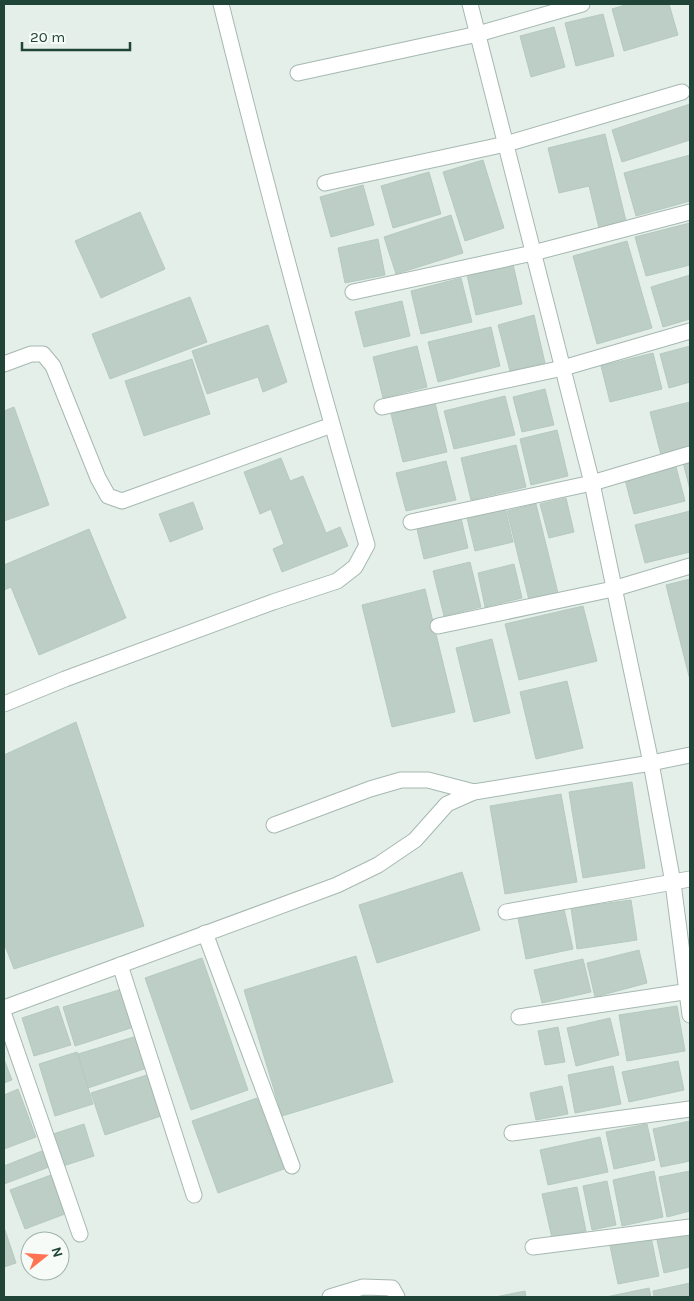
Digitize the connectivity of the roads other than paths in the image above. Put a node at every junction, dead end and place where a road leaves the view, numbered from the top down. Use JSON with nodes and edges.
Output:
{"nodes":[{"id":1,"x":221,"y":4,"type":"edge"},
{"id":2,"x":470,"y":4,"type":"edge"},
{"id":3,"x":582,"y":4,"type":"edge"},
{"id":4,"x":478,"y":34,"type":"junction"},
{"id":5,"x":298,"y":73,"type":"dead end"},
{"id":6,"x":682,"y":92,"type":"dead end"},
{"id":7,"x":506,"y":144,"type":"junction"},
{"id":8,"x":325,"y":183,"type":"dead end"},
{"id":9,"x":690,"y":212,"type":"edge"},
{"id":10,"x":533,"y":253,"type":"junction"},
{"id":11,"x":353,"y":292,"type":"dead end"},
{"id":12,"x":690,"y":331,"type":"edge"},
{"id":13,"x":4,"y":364,"type":"edge"},
{"id":14,"x":563,"y":368,"type":"junction"},
{"id":15,"x":382,"y":407,"type":"dead end"},
{"id":16,"x":332,"y":425,"type":"junction"},
{"id":17,"x":690,"y":454,"type":"edge"},
{"id":18,"x":592,"y":483,"type":"junction"},
{"id":19,"x":411,"y":522,"type":"dead end"},
{"id":20,"x":690,"y":566,"type":"edge"},
{"id":21,"x":613,"y":589,"type":"junction"},
{"id":22,"x":438,"y":626,"type":"dead end"},
{"id":23,"x":4,"y":704,"type":"edge"},
{"id":24,"x":690,"y":755,"type":"edge"},
{"id":25,"x":651,"y":763,"type":"junction"},
{"id":26,"x":474,"y":792,"type":"junction"},
{"id":27,"x":274,"y":825,"type":"dead end"},
{"id":28,"x":690,"y":879,"type":"edge"},
{"id":29,"x":673,"y":883,"type":"junction"},
{"id":30,"x":506,"y":912,"type":"dead end"},
{"id":31,"x":205,"y":934,"type":"junction"},
{"id":32,"x":120,"y":965,"type":"junction"},
{"id":33,"x":689,"y":991,"type":"edge"},
{"id":34,"x":4,"y":1008,"type":"edge"},
{"id":35,"x":4,"y":1015,"type":"edge"},
{"id":36,"x":690,"y":1015,"type":"edge"},
{"id":37,"x":519,"y":1017,"type":"dead end"},
{"id":38,"x":690,"y":1109,"type":"edge"},
{"id":39,"x":512,"y":1132,"type":"dead end"},
{"id":40,"x":292,"y":1166,"type":"dead end"},
{"id":41,"x":194,"y":1195,"type":"dead end"},
{"id":42,"x":690,"y":1226,"type":"edge"},
{"id":43,"x":80,"y":1234,"type":"dead end"},
{"id":44,"x":533,"y":1247,"type":"dead end"},
{"id":45,"x":330,"y":1297,"type":"edge"},
{"id":46,"x":397,"y":1297,"type":"edge"}],
"edges":[{"from":1,"to":16,"type":"street"},
{"from":2,"to":4,"type":"street"},
{"from":3,"to":4,"type":"street"},
{"from":4,"to":5,"type":"street"},
{"from":4,"to":7,"type":"street"},
{"from":6,"to":7,"type":"street"},
{"from":7,"to":8,"type":"street"},
{"from":7,"to":10,"type":"street"},
{"from":9,"to":10,"type":"street"},
{"from":10,"to":11,"type":"street"},
{"from":10,"to":14,"type":"street"},
{"from":12,"to":14,"type":"street"},
{"from":13,"to":16,"type":"street"},
{"from":14,"to":15,"type":"street"},
{"from":14,"to":18,"type":"street"},
{"from":16,"to":23,"type":"street"},
{"from":17,"to":18,"type":"street"},
{"from":18,"to":19,"type":"street"},
{"from":18,"to":21,"type":"street"},
{"from":20,"to":21,"type":"street"},
{"from":21,"to":22,"type":"street"},
{"from":21,"to":25,"type":"street"},
{"from":24,"to":25,"type":"street"},
{"from":25,"to":26,"type":"street"},
{"from":25,"to":29,"type":"street"},
{"from":26,"to":27,"type":"street"},
{"from":26,"to":31,"type":"street"},
{"from":28,"to":29,"type":"street"},
{"from":29,"to":30,"type":"street"},
{"from":29,"to":33,"type":"street"},
{"from":31,"to":32,"type":"street"},
{"from":31,"to":40,"type":"street"},
{"from":32,"to":34,"type":"street"},
{"from":32,"to":41,"type":"street"},
{"from":33,"to":36,"type":"street"},
{"from":33,"to":37,"type":"street"},
{"from":35,"to":43,"type":"street"},
{"from":38,"to":39,"type":"street"},
{"from":42,"to":44,"type":"street"},
{"from":45,"to":46,"type":"street"}]}
